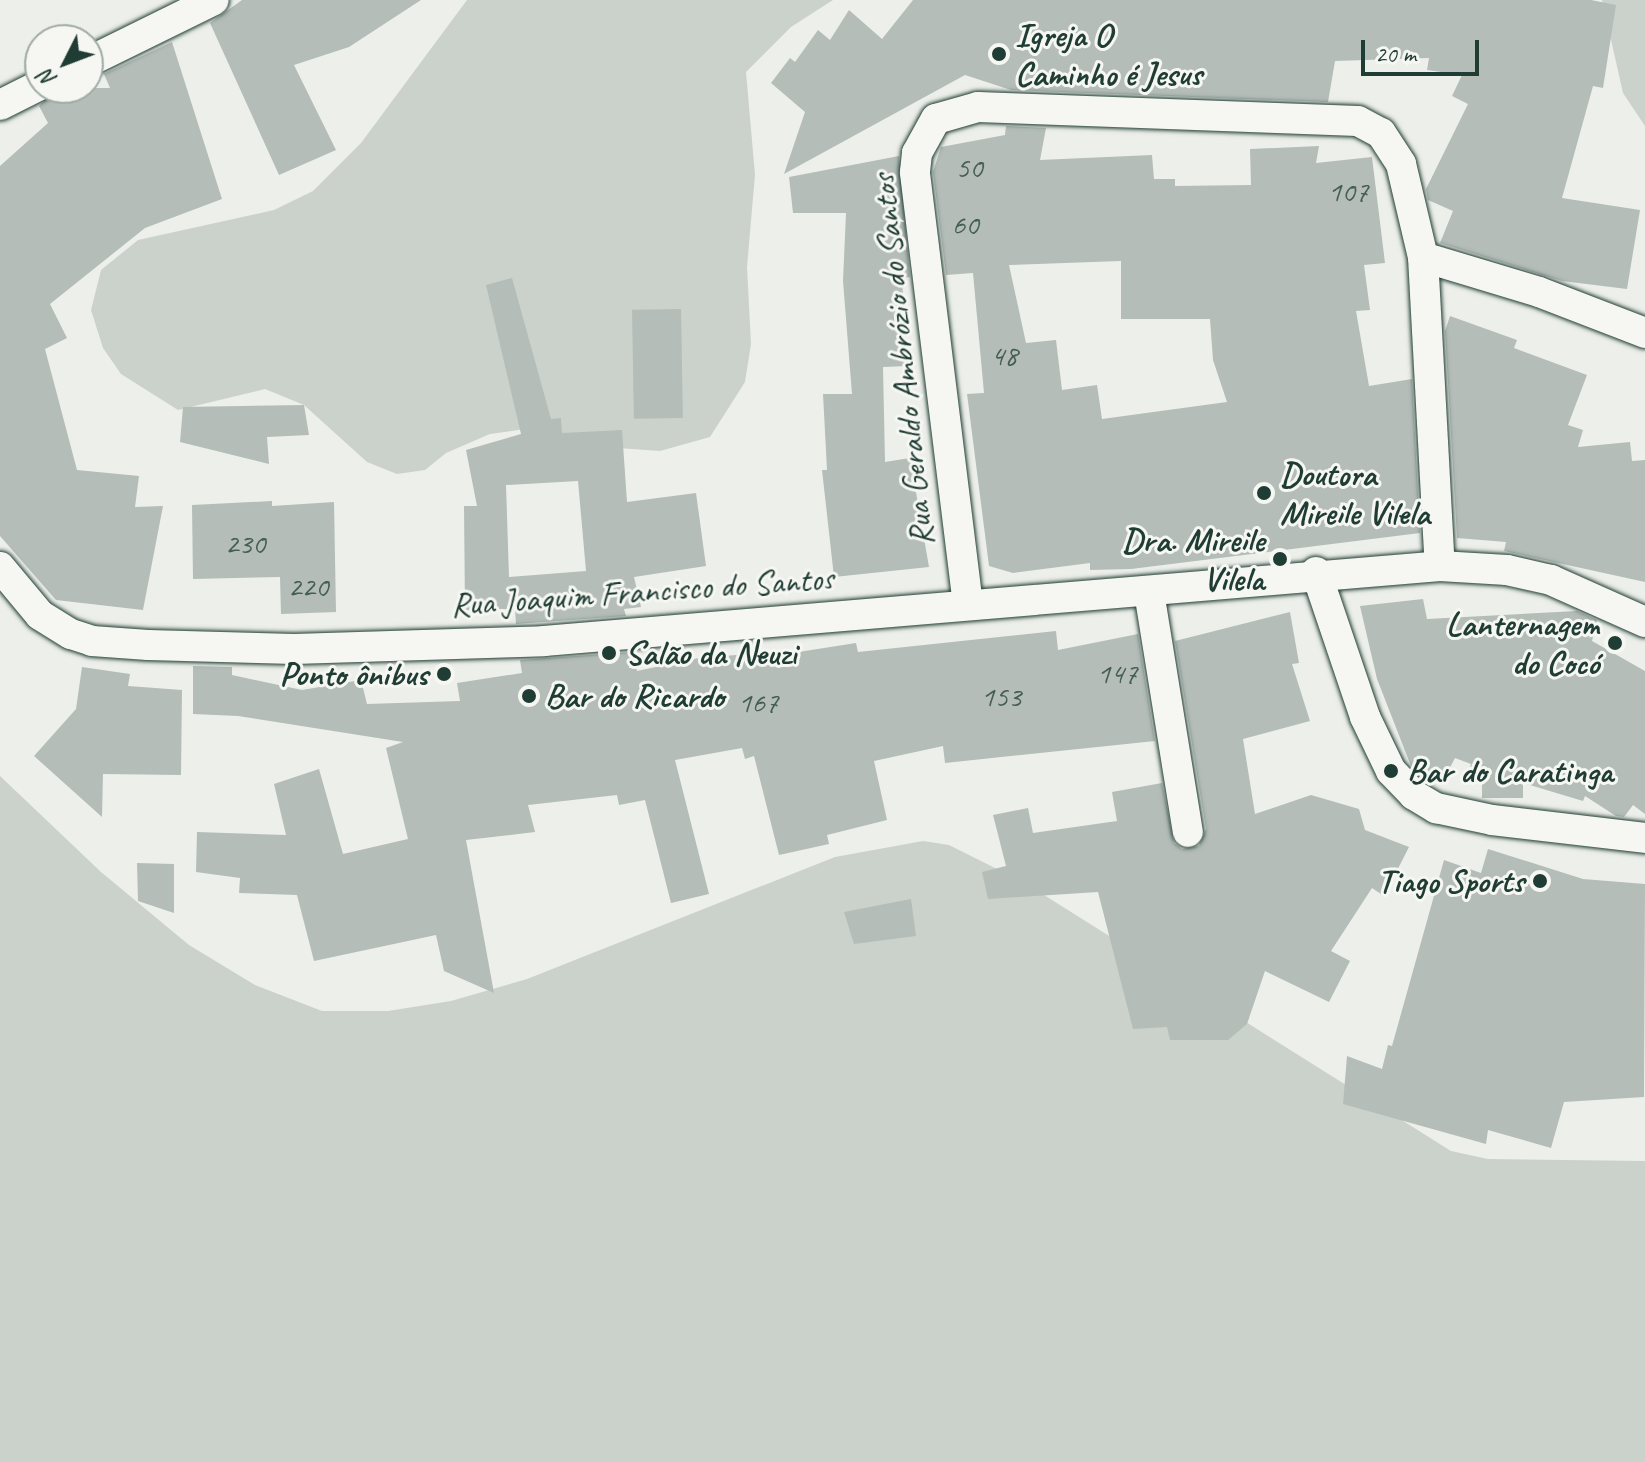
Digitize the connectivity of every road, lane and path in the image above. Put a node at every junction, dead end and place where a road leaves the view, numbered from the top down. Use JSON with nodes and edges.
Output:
{"nodes":[{"id":1,"x":214,"y":0,"type":"edge"},
{"id":2,"x":104,"y":54,"type":"edge"},
{"id":3,"x":24,"y":93,"type":"edge"},
{"id":4,"x":0,"y":105,"type":"edge"},
{"id":5,"x":1423,"y":257,"type":"junction"},
{"id":6,"x":1645,"y":333,"type":"edge"},
{"id":7,"x":1440,"y":566,"type":"junction"},
{"id":8,"x":0,"y":567,"type":"edge"},
{"id":9,"x":1316,"y":572,"type":"junction"},
{"id":10,"x":1149,"y":592,"type":"junction"},
{"id":11,"x":968,"y":605,"type":"junction"},
{"id":12,"x":1645,"y":622,"type":"edge"},
{"id":13,"x":1188,"y":832,"type":"dead end"},
{"id":14,"x":1645,"y":838,"type":"edge"}],
"edges":[{"from":1,"to":2,"type":"street"},
{"from":3,"to":4,"type":"street"},
{"from":5,"to":6,"type":"street"},
{"from":5,"to":7,"type":"street"},
{"from":5,"to":11,"type":"street","name":"Rua Geraldo Ambrózio do Santos"},
{"from":7,"to":9,"type":"street","name":"Rua Joaquim Francisco do Santos"},
{"from":7,"to":12,"type":"street"},
{"from":8,"to":11,"type":"street","name":"Rua Joaquim Francisco do Santos"},
{"from":9,"to":10,"type":"street","name":"Rua Joaquim Francisco do Santos"},
{"from":9,"to":14,"type":"street"},
{"from":10,"to":11,"type":"street","name":"Rua Joaquim Francisco do Santos"},
{"from":10,"to":13,"type":"street"}]}
